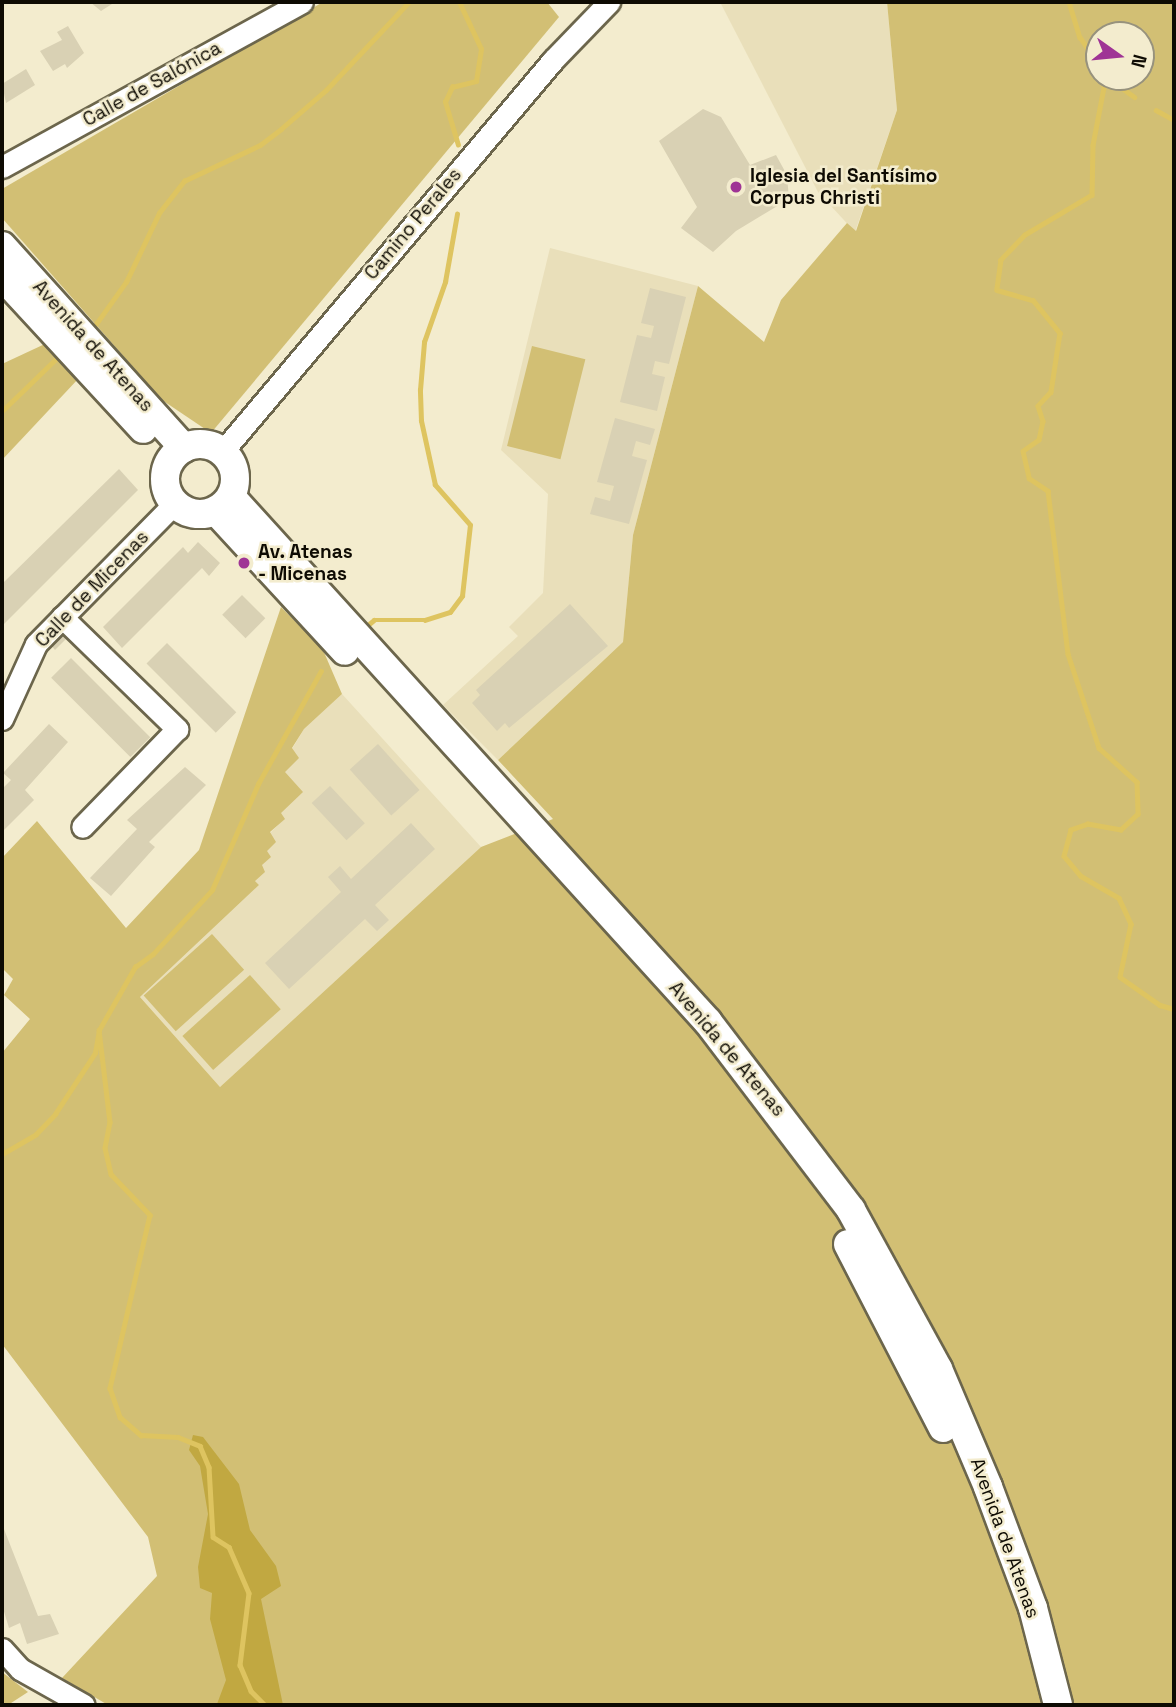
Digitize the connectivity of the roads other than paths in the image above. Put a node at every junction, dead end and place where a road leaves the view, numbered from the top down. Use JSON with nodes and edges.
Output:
{"nodes":[{"id":1,"x":302,"y":2,"type":"edge"},
{"id":2,"x":609,"y":2,"type":"edge"},
{"id":3,"x":2,"y":167,"type":"edge"},
{"id":4,"x":2,"y":246,"type":"edge"},
{"id":5,"x":2,"y":276,"type":"edge"},
{"id":6,"x":222,"y":452,"type":"junction"},
{"id":7,"x":178,"y":454,"type":"junction"},
{"id":8,"x":174,"y":504,"type":"junction"},
{"id":9,"x":223,"y":504,"type":"junction"},
{"id":10,"x":62,"y":617,"type":"junction"},
{"id":11,"x":2,"y":719,"type":"edge"},
{"id":12,"x":82,"y":827,"type":"dead end"},
{"id":13,"x":2,"y":1649,"type":"edge"},
{"id":14,"x":84,"y":1705,"type":"edge"},
{"id":15,"x":1039,"y":1705,"type":"edge"},
{"id":16,"x":1058,"y":1705,"type":"edge"}],
"edges":[{"from":1,"to":3,"type":"street","name":"Calle de Salónica"},
{"from":2,"to":6,"type":"street","name":"Camino Perales"},
{"from":4,"to":7,"type":"main road","name":"Avenida de Atenas"},
{"from":5,"to":7,"type":"main road","name":"Avenida de Atenas"},
{"from":6,"to":7,"type":"main road"},
{"from":6,"to":9,"type":"main road"},
{"from":7,"to":8,"type":"main road"},
{"from":8,"to":9,"type":"main road"},
{"from":8,"to":10,"type":"street","name":"Calle de Micenas"},
{"from":9,"to":15,"type":"main road","name":"Avenida de Atenas"},
{"from":9,"to":16,"type":"main road","name":"Avenida de Atenas"},
{"from":10,"to":11,"type":"street","name":"Calle de Micenas"},
{"from":10,"to":12,"type":"street"},
{"from":13,"to":14,"type":"street"}]}
